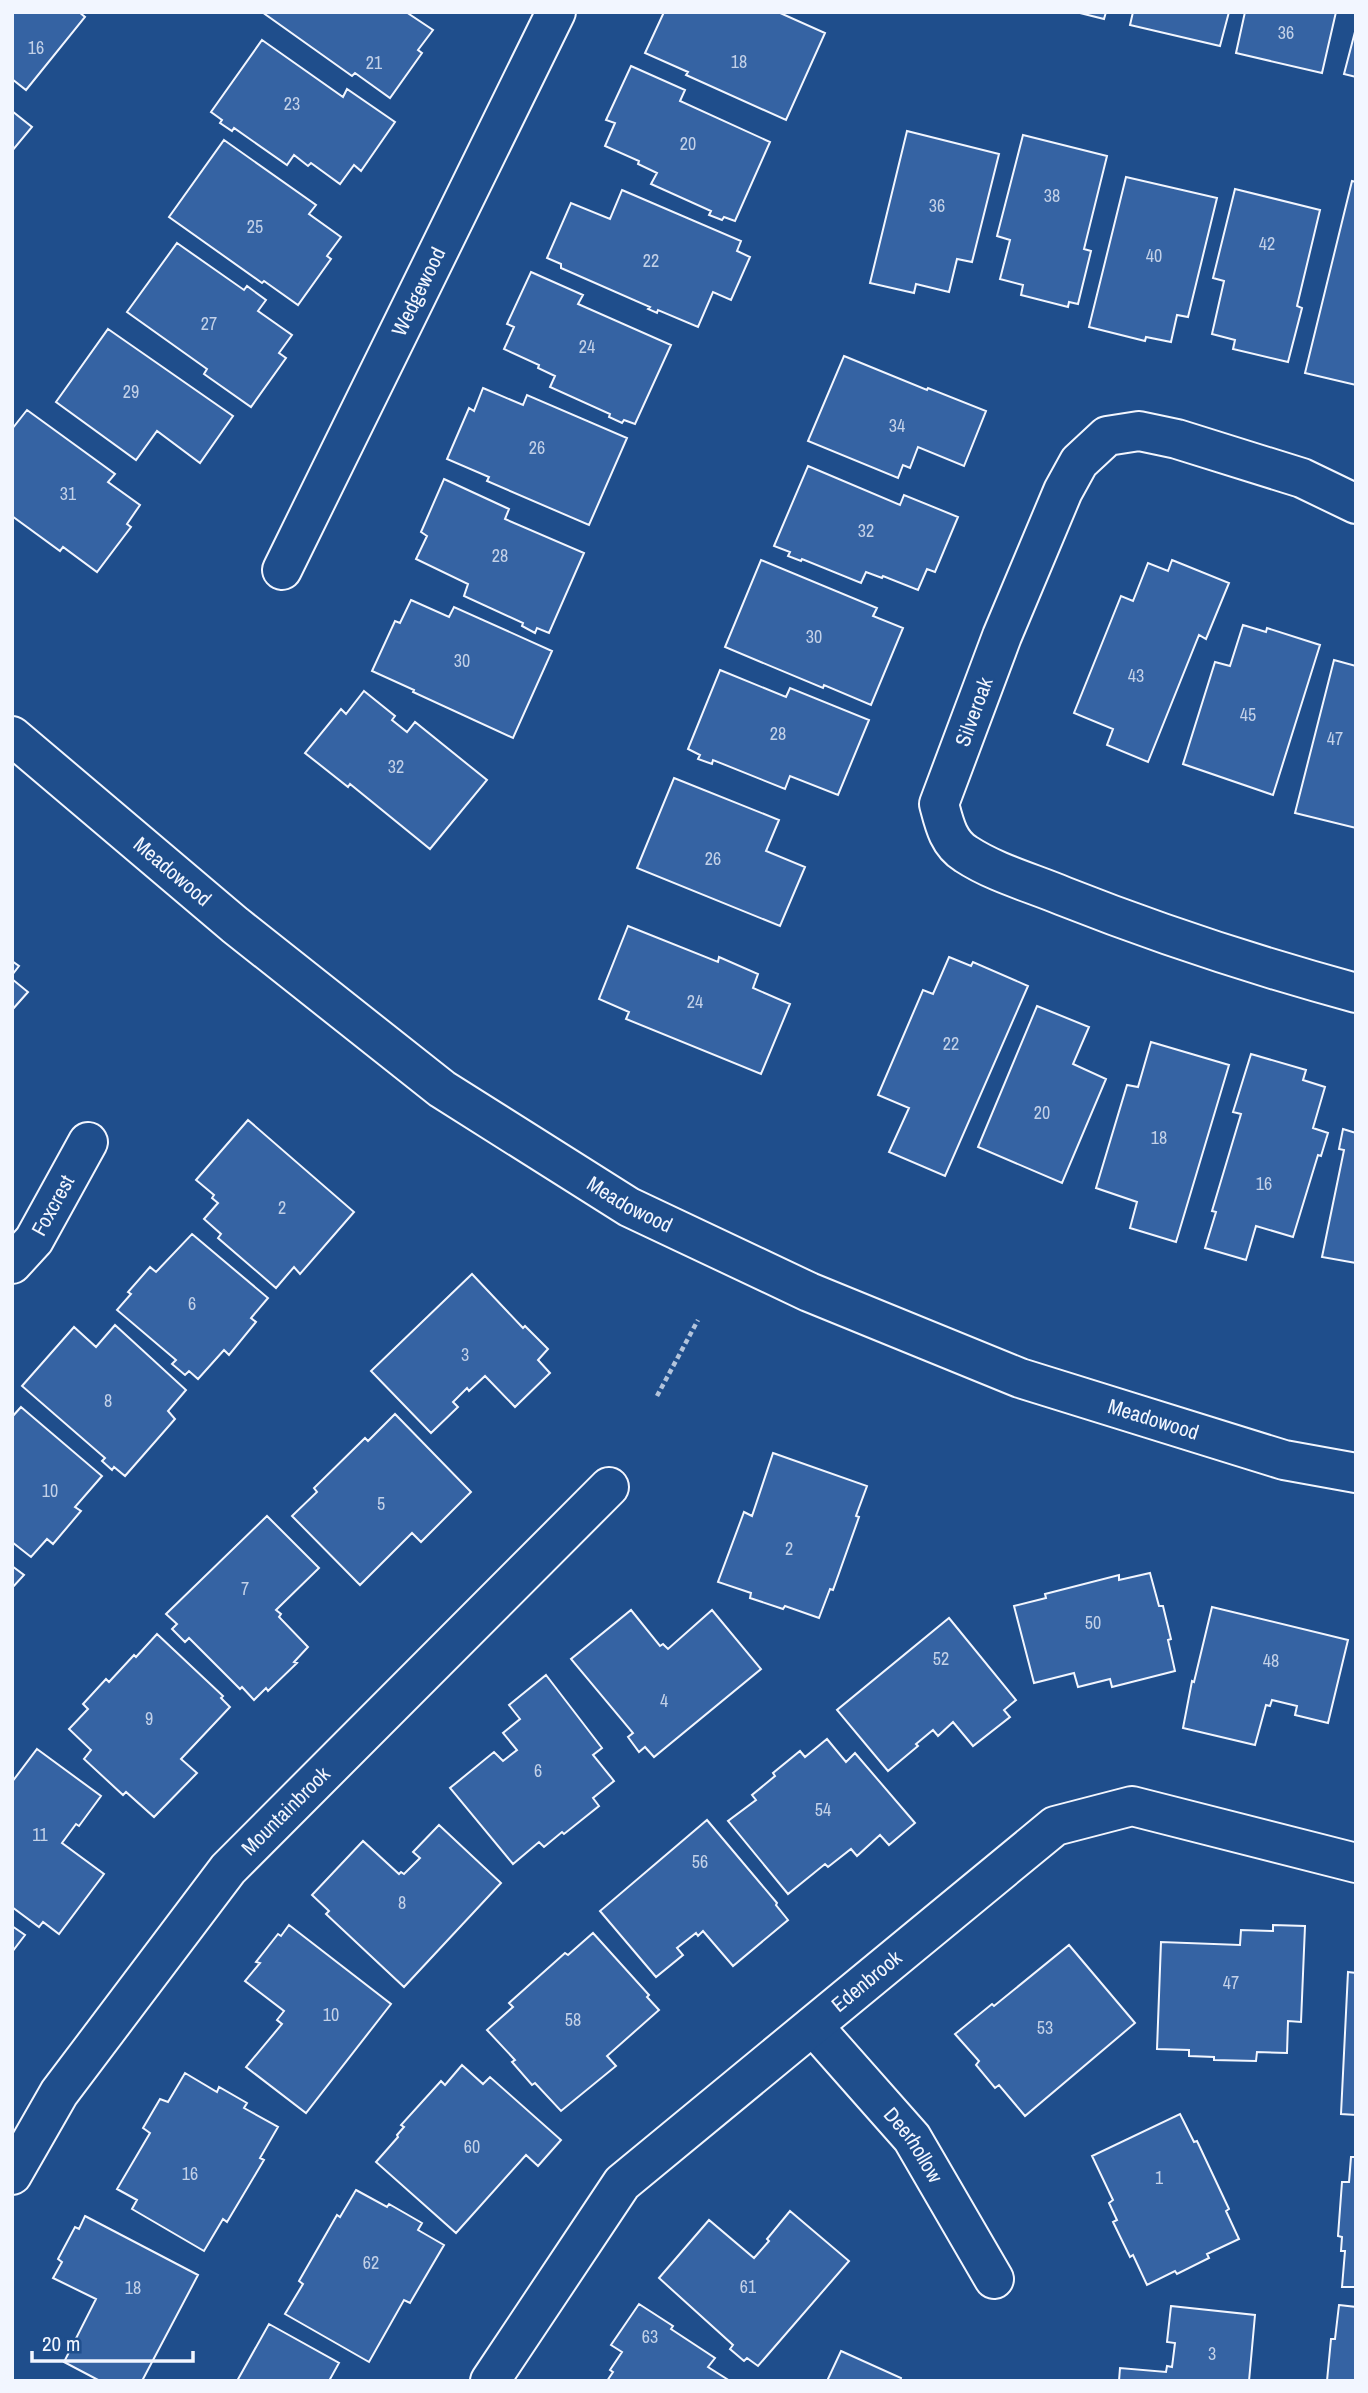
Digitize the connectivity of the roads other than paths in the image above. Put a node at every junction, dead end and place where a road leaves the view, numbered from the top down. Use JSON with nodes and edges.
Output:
{"nodes":[{"id":1,"x":556,"y":12,"type":"edge"},
{"id":2,"x":1356,"y":504,"type":"edge"},
{"id":3,"x":282,"y":570,"type":"dead end"},
{"id":4,"x":12,"y":736,"type":"edge"},
{"id":5,"x":1356,"y":993,"type":"edge"},
{"id":6,"x":88,"y":1142,"type":"dead end"},
{"id":7,"x":12,"y":1265,"type":"edge"},
{"id":8,"x":1356,"y":1473,"type":"edge"},
{"id":9,"x":609,"y":1487,"type":"dead end"},
{"id":10,"x":1356,"y":1863,"type":"edge"},
{"id":11,"x":813,"y":2026,"type":"junction"},
{"id":12,"x":12,"y":2175,"type":"edge"},
{"id":13,"x":994,"y":2279,"type":"dead end"},
{"id":14,"x":490,"y":2381,"type":"edge"}],
"edges":[{"from":1,"to":3,"type":"street","name":"Wedgewood"},
{"from":2,"to":5,"type":"street","name":"Silveroak"},
{"from":4,"to":8,"type":"street","name":"Meadowood"},
{"from":6,"to":7,"type":"street","name":"Foxcrest"},
{"from":9,"to":12,"type":"street","name":"Mountainbrook"},
{"from":10,"to":11,"type":"street","name":"Edenbrook"},
{"from":11,"to":13,"type":"street","name":"Deerhollow"},
{"from":11,"to":14,"type":"street","name":"Edenbrook"}]}
